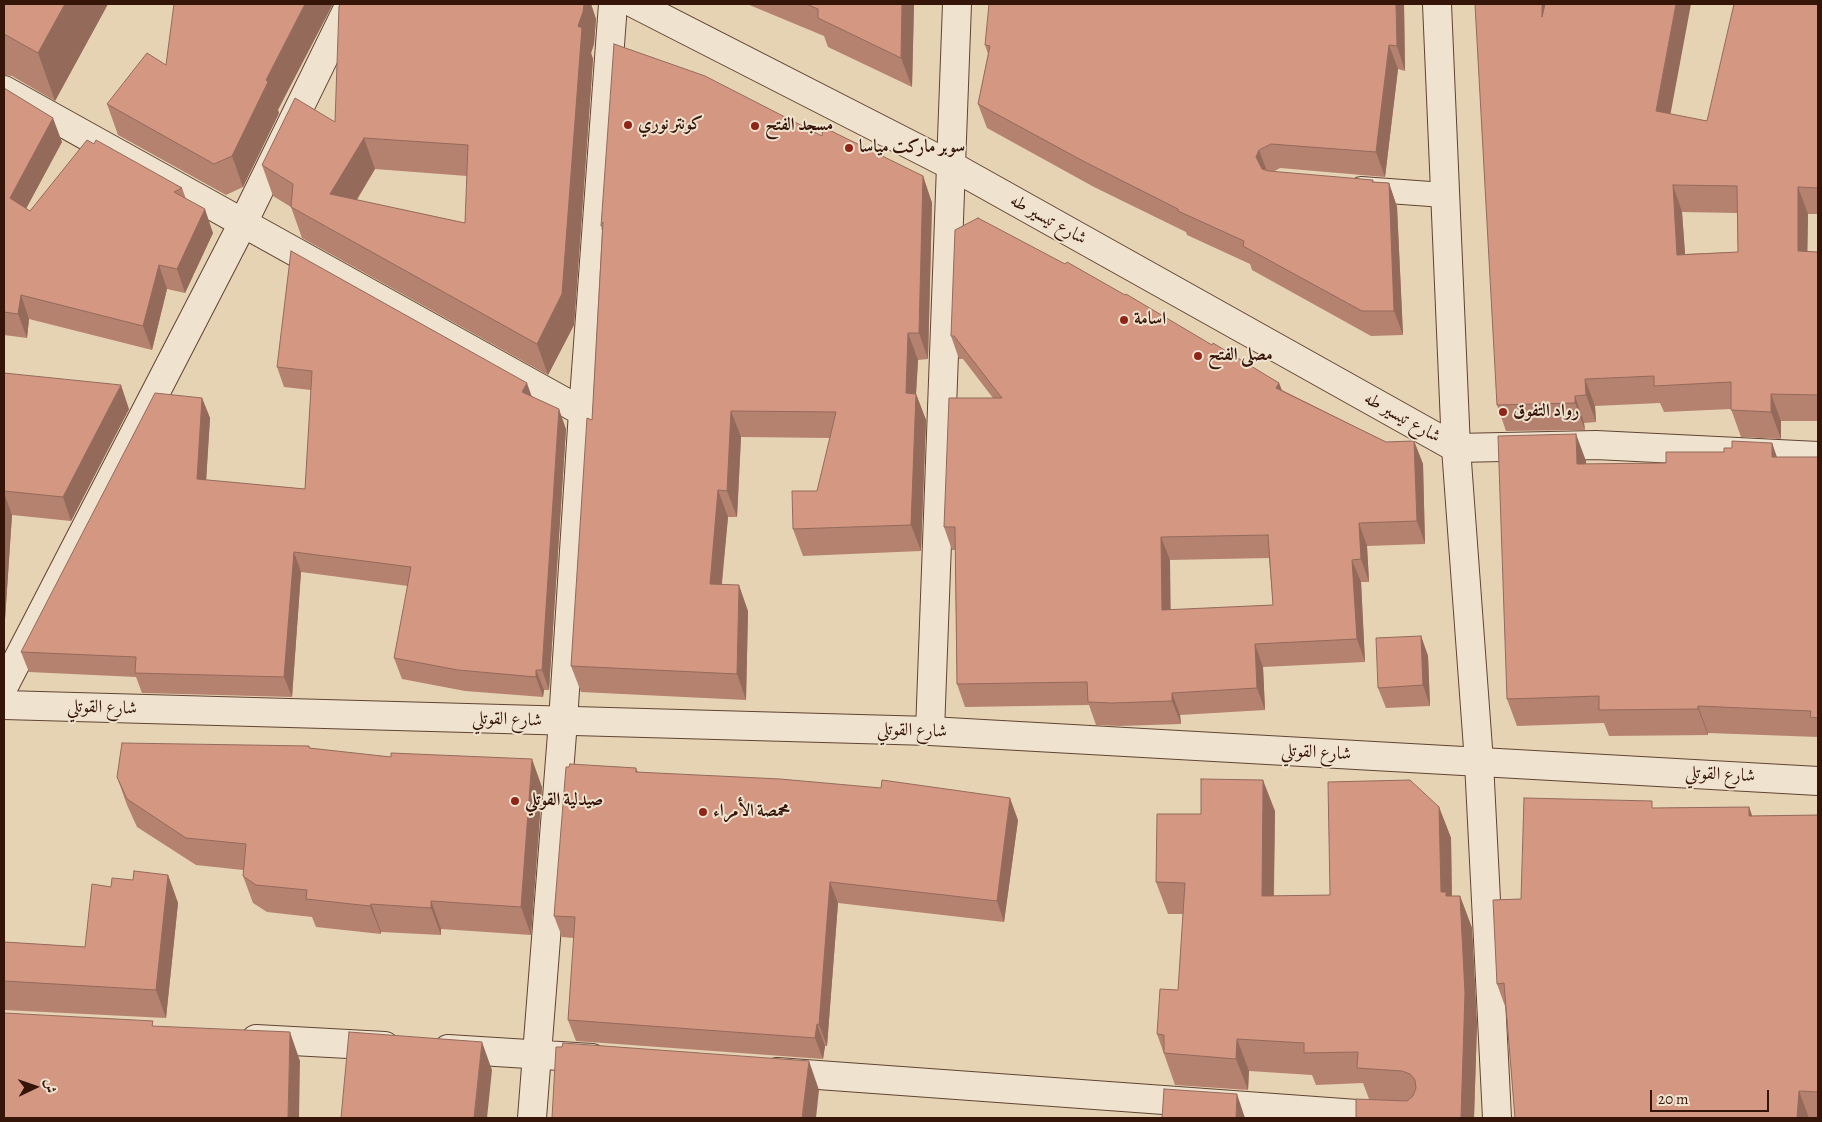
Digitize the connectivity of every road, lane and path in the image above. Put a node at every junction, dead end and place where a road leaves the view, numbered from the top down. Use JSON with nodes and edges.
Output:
{"nodes":[{"id":1,"x":350,"y":4,"type":"edge"},
{"id":2,"x":613,"y":4,"type":"edge"},
{"id":3,"x":635,"y":4,"type":"edge"},
{"id":4,"x":957,"y":4,"type":"edge"},
{"id":5,"x":1437,"y":4,"type":"edge"},
{"id":6,"x":4,"y":90,"type":"edge"},
{"id":7,"x":952,"y":166,"type":"junction"},
{"id":8,"x":1337,"y":187,"type":"edge"},
{"id":9,"x":1444,"y":196,"type":"junction"},
{"id":10,"x":243,"y":223,"type":"junction"},
{"id":11,"x":583,"y":412,"type":"junction"},
{"id":12,"x":1456,"y":448,"type":"junction"},
{"id":13,"x":1818,"y":456,"type":"edge"},
{"id":14,"x":4,"y":686,"type":"edge"},
{"id":15,"x":4,"y":705,"type":"edge"},
{"id":16,"x":564,"y":721,"type":"junction"},
{"id":17,"x":930,"y":731,"type":"junction"},
{"id":18,"x":1479,"y":762,"type":"junction"},
{"id":19,"x":1818,"y":780,"type":"edge"},
{"id":20,"x":233,"y":1037,"type":"edge"},
{"id":21,"x":536,"y":1054,"type":"junction"},
{"id":22,"x":616,"y":1060,"type":"edge"},
{"id":23,"x":755,"y":1070,"type":"edge"},
{"id":24,"x":532,"y":1118,"type":"edge"},
{"id":25,"x":1412,"y":1118,"type":"edge"},
{"id":26,"x":1497,"y":1118,"type":"edge"}],
"edges":[{"from":1,"to":10,"type":"street"},
{"from":2,"to":11,"type":"street"},
{"from":3,"to":7,"type":"street","name":"شارع تيسير طه"},
{"from":4,"to":7,"type":"street"},
{"from":5,"to":9,"type":"street"},
{"from":6,"to":10,"type":"street"},
{"from":7,"to":12,"type":"street","name":"شارع تيسير طه"},
{"from":7,"to":17,"type":"street"},
{"from":8,"to":9,"type":"lane"},
{"from":9,"to":12,"type":"street"},
{"from":10,"to":11,"type":"street"},
{"from":10,"to":14,"type":"street"},
{"from":11,"to":16,"type":"street"},
{"from":12,"to":13,"type":"street"},
{"from":12,"to":18,"type":"street"},
{"from":15,"to":16,"type":"street","name":"شارع القوتلي"},
{"from":16,"to":17,"type":"street","name":"شارع القوتلي"},
{"from":16,"to":21,"type":"street"},
{"from":17,"to":18,"type":"street","name":"شارع القوتلي"},
{"from":18,"to":19,"type":"street","name":"شارع القوتلي"},
{"from":18,"to":26,"type":"street"},
{"from":20,"to":21,"type":"street"},
{"from":21,"to":22,"type":"street"},
{"from":21,"to":24,"type":"street"},
{"from":23,"to":25,"type":"street"}]}
